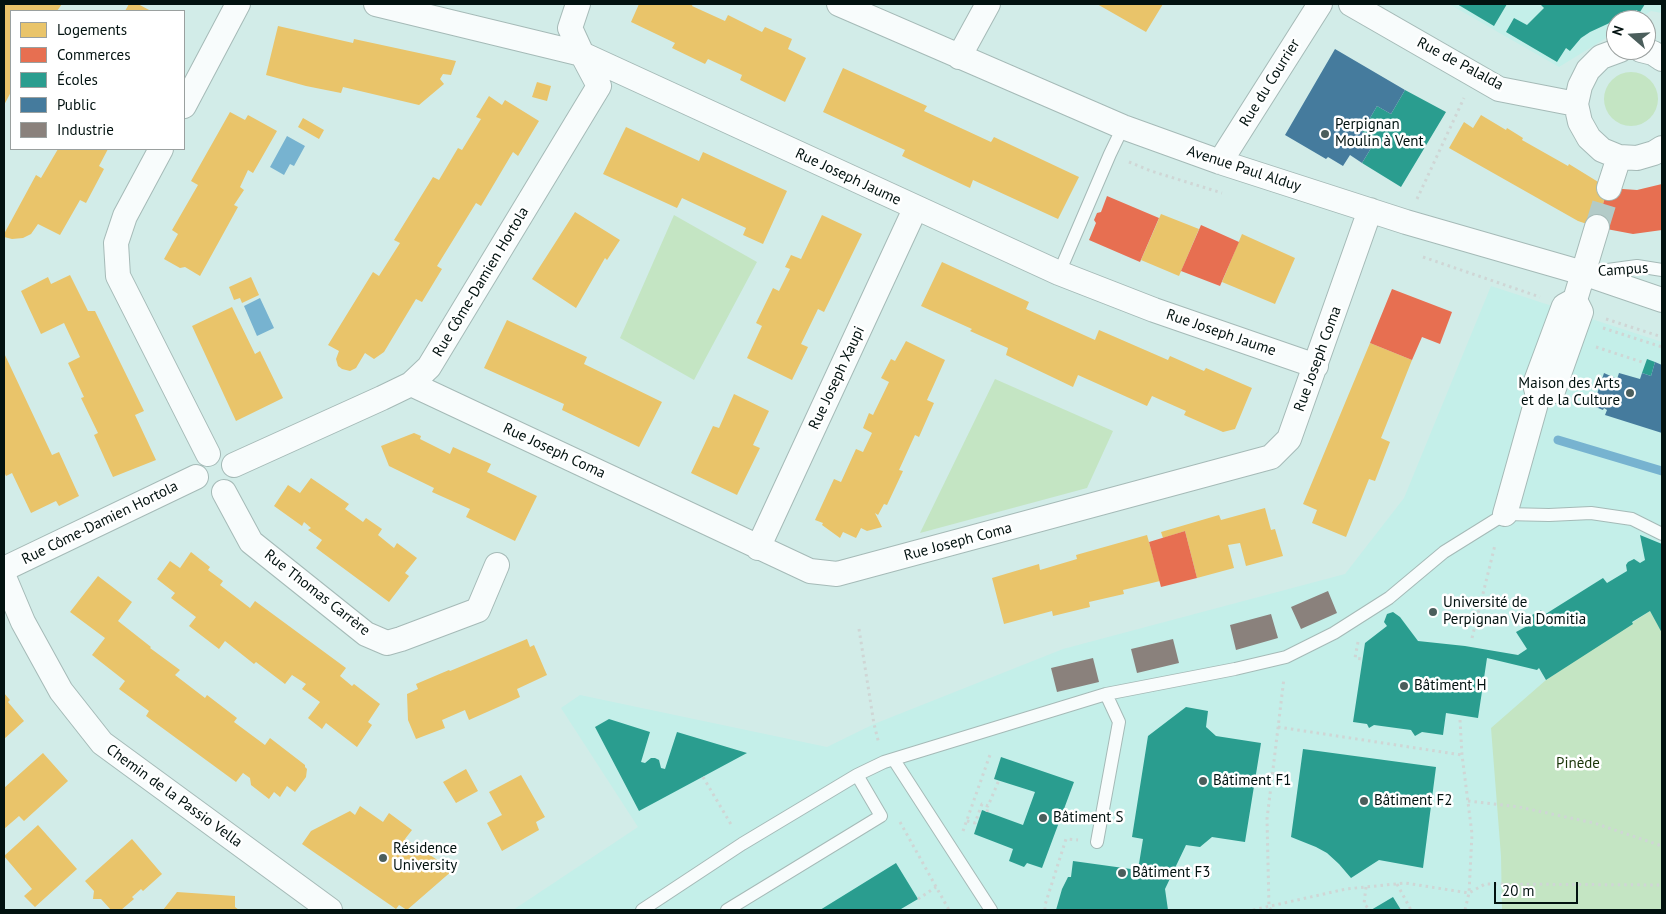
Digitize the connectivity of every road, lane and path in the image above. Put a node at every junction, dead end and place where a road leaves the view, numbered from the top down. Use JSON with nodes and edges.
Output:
{"nodes":[{"id":1,"x":238,"y":4,"type":"edge"},
{"id":2,"x":376,"y":4,"type":"edge"},
{"id":3,"x":578,"y":4,"type":"edge"},
{"id":4,"x":839,"y":4,"type":"edge"},
{"id":5,"x":988,"y":4,"type":"edge"},
{"id":6,"x":1320,"y":4,"type":"edge"},
{"id":7,"x":1351,"y":4,"type":"edge"},
{"id":8,"x":582,"y":54,"type":"junction"},
{"id":9,"x":1606,"y":56,"type":"edge"},
{"id":10,"x":959,"y":57,"type":"junction"},
{"id":11,"x":1474,"y":75,"type":"junction"},
{"id":12,"x":185,"y":104,"type":"edge"},
{"id":13,"x":1576,"y":104,"type":"junction"},
{"id":14,"x":1123,"y":127,"type":"junction"},
{"id":15,"x":1662,"y":148,"type":"edge"},
{"id":16,"x":160,"y":150,"type":"edge"},
{"id":17,"x":1619,"y":157,"type":"junction"},
{"id":18,"x":1220,"y":162,"type":"junction"},
{"id":19,"x":1610,"y":188,"type":"tunnel mouth"},
{"id":20,"x":915,"y":209,"type":"junction"},
{"id":21,"x":1370,"y":210,"type":"junction"},
{"id":22,"x":1406,"y":222,"type":"junction"},
{"id":23,"x":1597,"y":227,"type":"tunnel mouth"},
{"id":24,"x":1420,"y":255,"type":"dead end"},
{"id":25,"x":1662,"y":270,"type":"edge"},
{"id":26,"x":1059,"y":273,"type":"junction"},
{"id":27,"x":1583,"y":273,"type":"junction"},
{"id":28,"x":1662,"y":300,"type":"edge"},
{"id":29,"x":1574,"y":315,"type":"junction"},
{"id":30,"x":1623,"y":325,"type":"junction"},
{"id":31,"x":1620,"y":333,"type":"junction"},
{"id":32,"x":1662,"y":337,"type":"edge"},
{"id":33,"x":1662,"y":347,"type":"edge"},
{"id":34,"x":1645,"y":363,"type":"dead end"},
{"id":35,"x":1316,"y":366,"type":"junction"},
{"id":36,"x":411,"y":384,"type":"junction"},
{"id":37,"x":1538,"y":396,"type":"junction"},
{"id":38,"x":208,"y":454,"type":"junction"},
{"id":39,"x":234,"y":465,"type":"junction"},
{"id":40,"x":196,"y":477,"type":"junction"},
{"id":41,"x":224,"y":492,"type":"junction"},
{"id":42,"x":1505,"y":514,"type":"junction"},
{"id":43,"x":1662,"y":534,"type":"edge"},
{"id":44,"x":758,"y":548,"type":"junction"},
{"id":45,"x":497,"y":565,"type":"dead end"},
{"id":46,"x":4,"y":569,"type":"edge"},
{"id":47,"x":4,"y":577,"type":"edge"},
{"id":48,"x":859,"y":629,"type":"dead end"},
{"id":49,"x":1472,"y":638,"type":"dead end"},
{"id":50,"x":1286,"y":657,"type":"junction"},
{"id":51,"x":1106,"y":694,"type":"junction"},
{"id":52,"x":1460,"y":720,"type":"dead end"},
{"id":53,"x":874,"y":724,"type":"dead end"},
{"id":54,"x":999,"y":727,"type":"junction"},
{"id":55,"x":1278,"y":727,"type":"junction"},
{"id":56,"x":1462,"y":755,"type":"junction"},
{"id":57,"x":894,"y":760,"type":"junction"},
{"id":58,"x":857,"y":775,"type":"junction"},
{"id":59,"x":703,"y":777,"type":"dead end"},
{"id":60,"x":999,"y":780,"type":"dead end"},
{"id":61,"x":1468,"y":801,"type":"junction"},
{"id":62,"x":988,"y":806,"type":"junction"},
{"id":63,"x":987,"y":812,"type":"dead end"},
{"id":64,"x":881,"y":816,"type":"junction"},
{"id":65,"x":967,"y":820,"type":"junction"},
{"id":66,"x":1097,"y":842,"type":"joint"},
{"id":67,"x":742,"y":844,"type":"junction"},
{"id":68,"x":1662,"y":846,"type":"edge"},
{"id":69,"x":954,"y":854,"type":"junction"},
{"id":70,"x":1397,"y":884,"type":"junction"},
{"id":71,"x":1662,"y":885,"type":"edge"},
{"id":72,"x":1366,"y":887,"type":"junction"},
{"id":73,"x":936,"y":888,"type":"junction"},
{"id":74,"x":1469,"y":892,"type":"junction"},
{"id":75,"x":918,"y":899,"type":"dead end"},
{"id":76,"x":1270,"y":908,"type":"edge"},
{"id":77,"x":330,"y":910,"type":"edge"},
{"id":78,"x":642,"y":910,"type":"edge"},
{"id":79,"x":727,"y":910,"type":"edge"},
{"id":80,"x":949,"y":910,"type":"edge"},
{"id":81,"x":991,"y":910,"type":"edge"},
{"id":82,"x":1045,"y":910,"type":"edge"},
{"id":83,"x":1253,"y":910,"type":"edge"},
{"id":84,"x":1370,"y":910,"type":"edge"},
{"id":85,"x":1411,"y":910,"type":"edge"},
{"id":86,"x":1466,"y":910,"type":"edge"}],
"edges":[{"from":1,"to":12,"type":"street"},
{"from":2,"to":8,"type":"street","name":"Rue Joseph Jaume"},
{"from":3,"to":8,"type":"street","name":"Rue Côme-Damien Hortola"},
{"from":4,"to":10,"type":"street","name":"Avenue Paul Alduy"},
{"from":5,"to":10,"type":"street"},
{"from":6,"to":18,"type":"street","name":"Rue du Courrier"},
{"from":7,"to":11,"type":"street","name":"Rue de Palalda"},
{"from":8,"to":20,"type":"street","name":"Rue Joseph Jaume"},
{"from":8,"to":36,"type":"street","name":"Rue Côme-Damien Hortola"},
{"from":9,"to":13,"type":"street"},
{"from":10,"to":14,"type":"street","name":"Avenue Paul Alduy"},
{"from":11,"to":13,"type":"street","name":"Rue de Palalda"},
{"from":11,"to":22,"type":"path"},
{"from":13,"to":17,"type":"street"},
{"from":14,"to":18,"type":"street","name":"Avenue Paul Alduy"},
{"from":14,"to":26,"type":"lane"},
{"from":15,"to":17,"type":"street"},
{"from":16,"to":38,"type":"street"},
{"from":17,"to":19,"type":"street"},
{"from":18,"to":21,"type":"street","name":"Avenue Paul Alduy"},
{"from":20,"to":26,"type":"street","name":"Rue Joseph Jaume"},
{"from":20,"to":44,"type":"street","name":"Rue Joseph Xaupi"},
{"from":21,"to":22,"type":"street","name":"Avenue Paul Alduy"},
{"from":21,"to":35,"type":"street","name":"Rue Joseph Coma"},
{"from":22,"to":27,"type":"street","name":"Avenue Paul Alduy"},
{"from":23,"to":27,"type":"street"},
{"from":24,"to":29,"type":"path"},
{"from":25,"to":27,"type":"lane","name":"Campus"},
{"from":26,"to":35,"type":"street","name":"Rue Joseph Jaume"},
{"from":27,"to":28,"type":"street","name":"Avenue Paul Alduy"},
{"from":27,"to":29,"type":"street"},
{"from":29,"to":30,"type":"path"},
{"from":29,"to":31,"type":"path"},
{"from":29,"to":34,"type":"path"},
{"from":29,"to":37,"type":"street"},
{"from":29,"to":37,"type":"street"},
{"from":30,"to":31,"type":"path"},
{"from":30,"to":32,"type":"path"},
{"from":31,"to":33,"type":"path"},
{"from":35,"to":44,"type":"street","name":"Rue Joseph Coma"},
{"from":36,"to":39,"type":"street","name":"Rue Côme-Damien Hortola"},
{"from":36,"to":44,"type":"street","name":"Rue Joseph Coma"},
{"from":37,"to":42,"type":"street"},
{"from":38,"to":39,"type":"street"},
{"from":38,"to":40,"type":"street"},
{"from":39,"to":41,"type":"street"},
{"from":40,"to":41,"type":"street"},
{"from":40,"to":46,"type":"street","name":"Rue Côme-Damien Hortola"},
{"from":41,"to":45,"type":"street","name":"Rue Thomas Carrère"},
{"from":42,"to":43,"type":"lane"},
{"from":42,"to":49,"type":"path"},
{"from":42,"to":50,"type":"lane"},
{"from":47,"to":77,"type":"street","name":"Chemin de la Passio Vella"},
{"from":48,"to":53,"type":"path"},
{"from":50,"to":51,"type":"lane"},
{"from":50,"to":55,"type":"path"},
{"from":51,"to":54,"type":"lane"},
{"from":51,"to":66,"type":"lane"},
{"from":52,"to":56,"type":"path"},
{"from":54,"to":57,"type":"lane"},
{"from":54,"to":65,"type":"path"},
{"from":55,"to":56,"type":"path"},
{"from":55,"to":76,"type":"path"},
{"from":56,"to":61,"type":"path"},
{"from":57,"to":58,"type":"lane"},
{"from":57,"to":69,"type":"lane"},
{"from":58,"to":64,"type":"lane"},
{"from":58,"to":67,"type":"lane"},
{"from":59,"to":67,"type":"path"},
{"from":60,"to":62,"type":"path"},
{"from":61,"to":68,"type":"path"},
{"from":61,"to":74,"type":"path"},
{"from":62,"to":63,"type":"path"},
{"from":62,"to":65,"type":"path"},
{"from":64,"to":73,"type":"path"},
{"from":64,"to":79,"type":"lane"},
{"from":65,"to":69,"type":"path"},
{"from":66,"to":82,"type":"path"},
{"from":67,"to":78,"type":"lane"},
{"from":69,"to":81,"type":"lane"},
{"from":70,"to":72,"type":"path"},
{"from":70,"to":74,"type":"path"},
{"from":70,"to":85,"type":"path"},
{"from":71,"to":74,"type":"path"},
{"from":72,"to":76,"type":"path"},
{"from":72,"to":84,"type":"path"},
{"from":73,"to":75,"type":"path"},
{"from":73,"to":80,"type":"path"},
{"from":74,"to":86,"type":"path"},
{"from":76,"to":83,"type":"path"}]}
